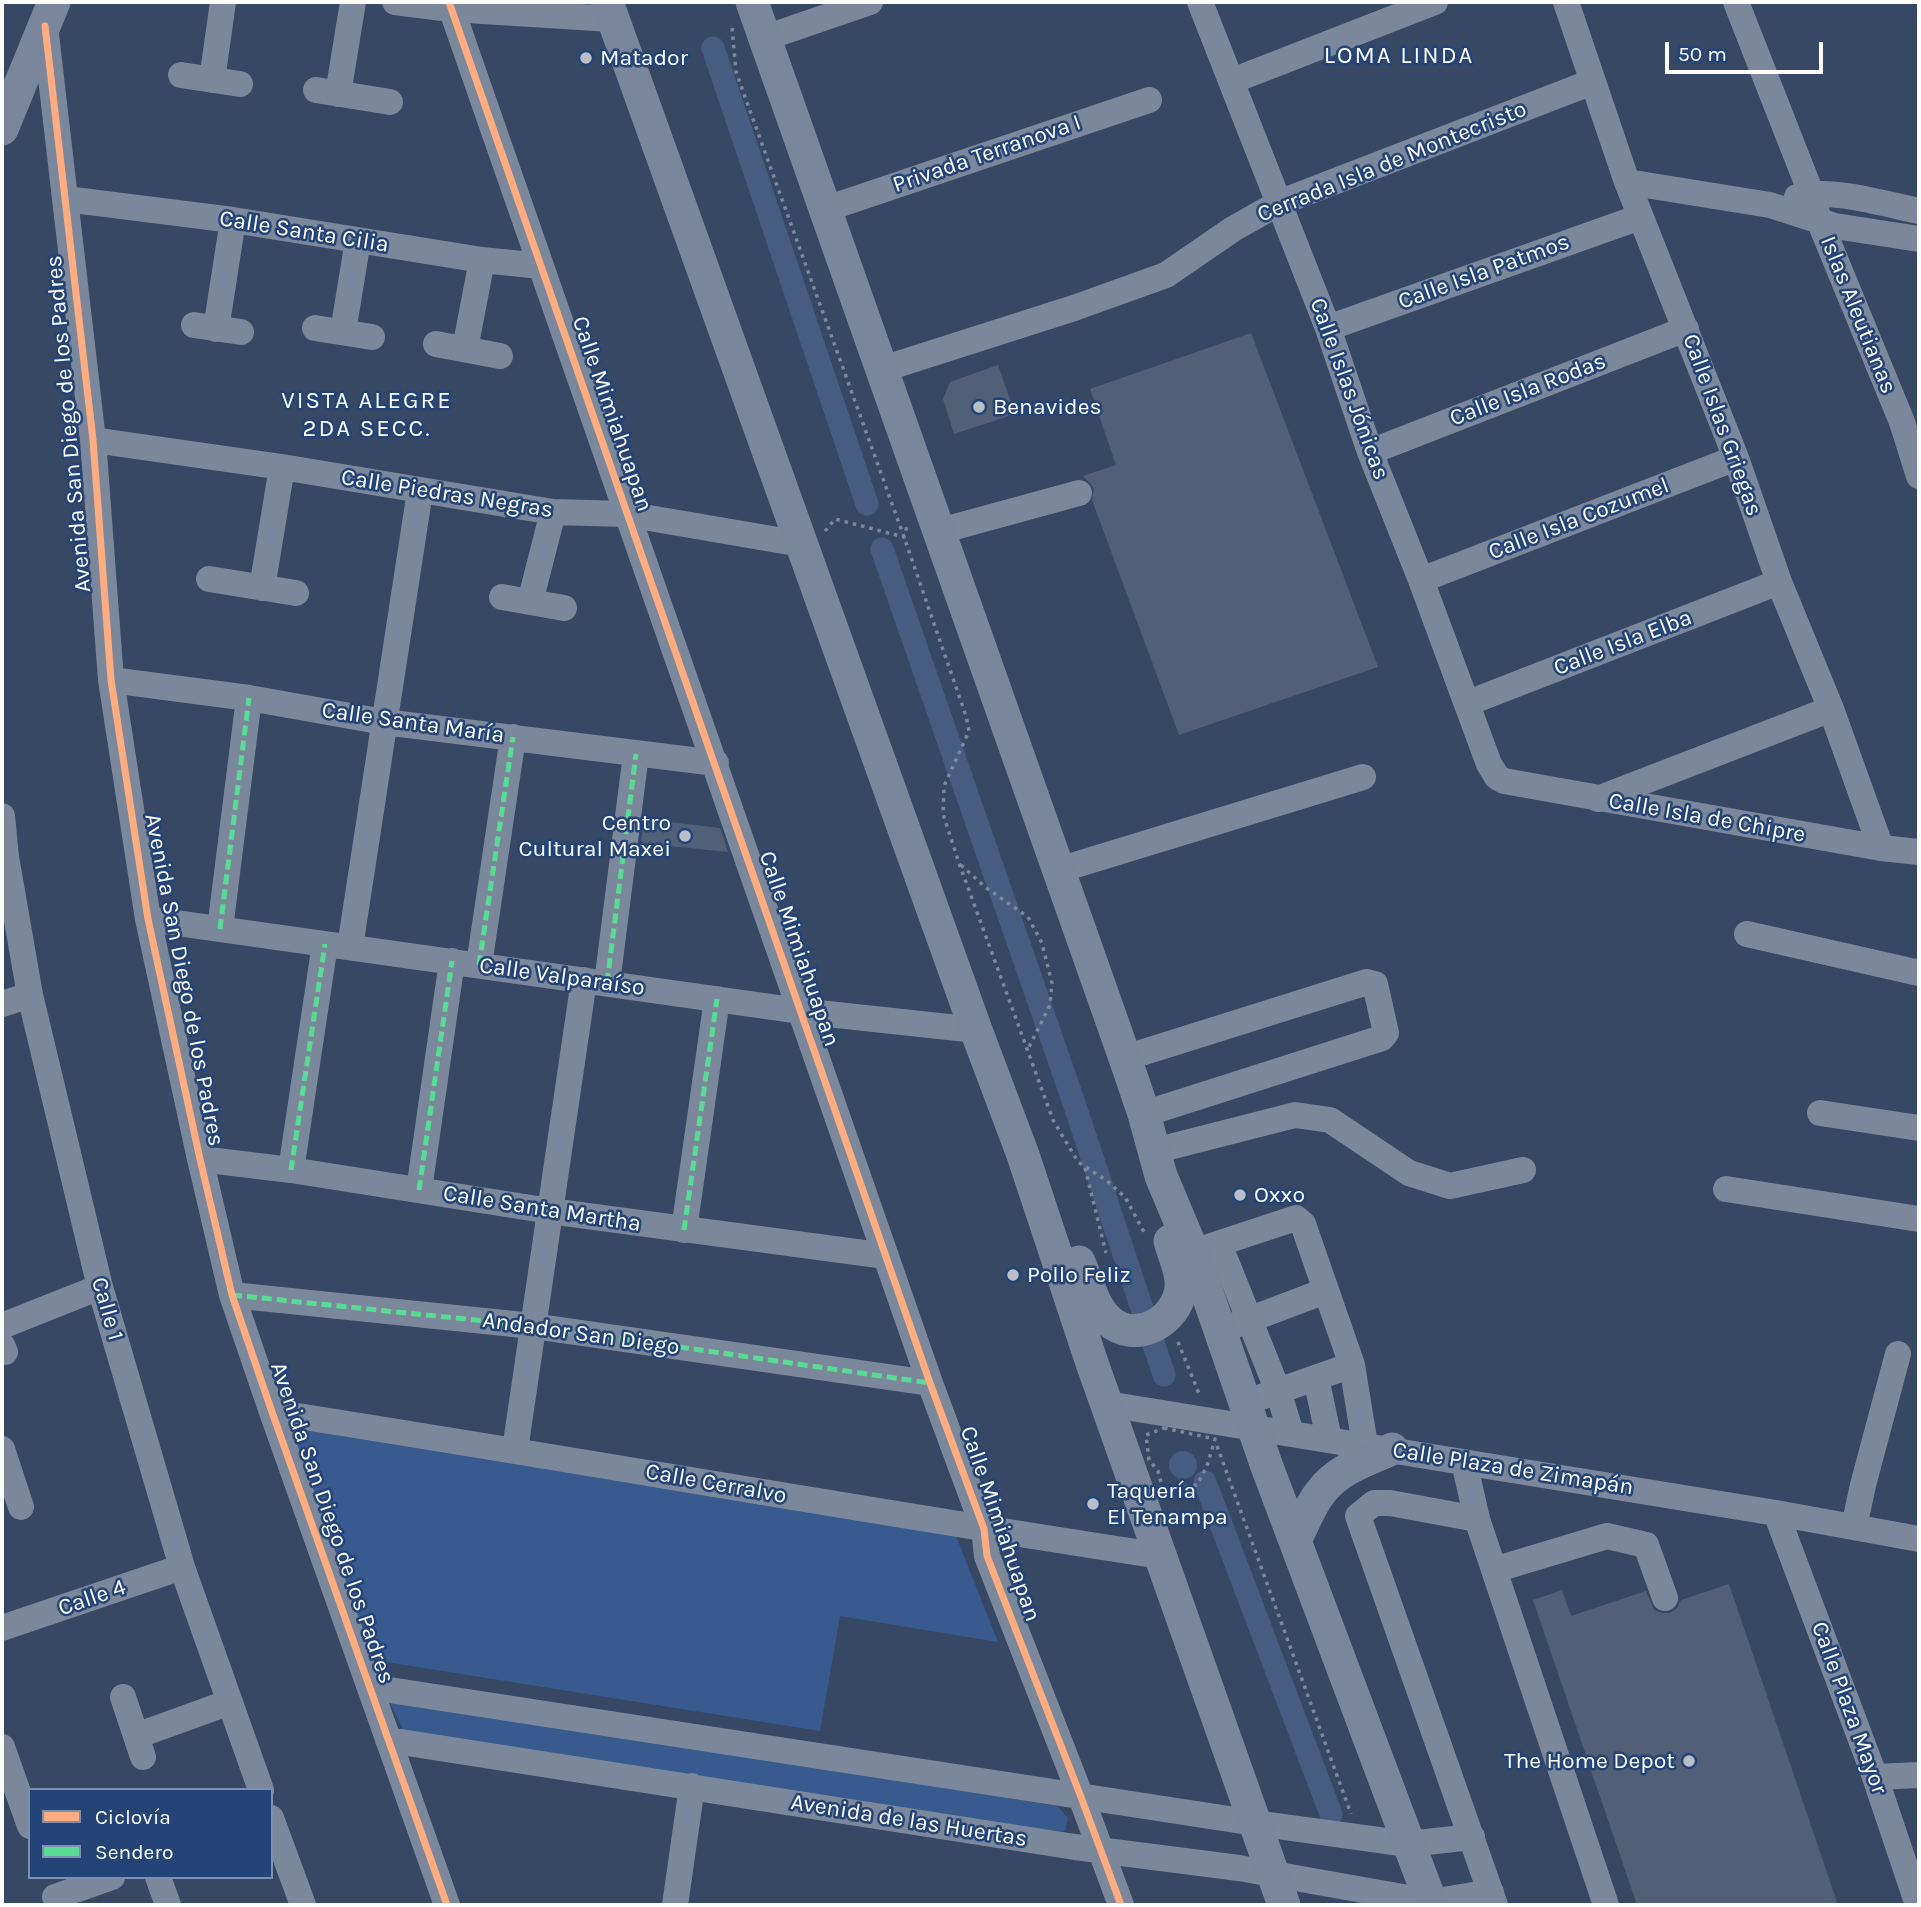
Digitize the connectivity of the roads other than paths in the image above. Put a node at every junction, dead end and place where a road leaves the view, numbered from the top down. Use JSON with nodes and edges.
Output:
{"nodes":[{"id":1,"x":223,"y":2,"type":"edge"},
{"id":2,"x":353,"y":2,"type":"edge"},
{"id":3,"x":395,"y":2,"type":"edge"},
{"id":4,"x":870,"y":2,"type":"edge"},
{"id":5,"x":1200,"y":2,"type":"edge"},
{"id":6,"x":1435,"y":2,"type":"edge"},
{"id":7,"x":1566,"y":2,"type":"edge"},
{"id":8,"x":1736,"y":2,"type":"edge"},
{"id":9,"x":450,"y":5,"type":"edge"},
{"id":10,"x":610,"y":10,"type":"edge"},
{"id":11,"x":49,"y":14,"type":"edge"},
{"id":12,"x":742,"y":14,"type":"edge"},
{"id":13,"x":765,"y":38,"type":"junction"},
{"id":14,"x":181,"y":75,"type":"dead end"},
{"id":15,"x":212,"y":80,"type":"junction"},
{"id":16,"x":1232,"y":81,"type":"junction"},
{"id":17,"x":1592,"y":82,"type":"junction"},
{"id":18,"x":240,"y":84,"type":"dead end"},
{"id":19,"x":1149,"y":100,"type":"dead end"},
{"id":20,"x":390,"y":102,"type":"dead end"},
{"id":21,"x":2,"y":129,"type":"edge"},
{"id":22,"x":1627,"y":182,"type":"junction"},
{"id":23,"x":1811,"y":193,"type":"junction"},
{"id":24,"x":66,"y":199,"type":"junction"},
{"id":25,"x":1279,"y":203,"type":"junction"},
{"id":26,"x":1770,"y":205,"type":"junction"},
{"id":27,"x":826,"y":209,"type":"junction"},
{"id":28,"x":1919,"y":211,"type":"edge"},
{"id":29,"x":1640,"y":217,"type":"junction"},
{"id":30,"x":233,"y":220,"type":"junction"},
{"id":31,"x":1819,"y":220,"type":"junction"},
{"id":32,"x":1919,"y":239,"type":"edge"},
{"id":33,"x":358,"y":240,"type":"junction"},
{"id":34,"x":482,"y":260,"type":"junction"},
{"id":35,"x":541,"y":267,"type":"junction"},
{"id":36,"x":315,"y":328,"type":"dead end"},
{"id":37,"x":1328,"y":328,"type":"junction"},
{"id":38,"x":217,"y":329,"type":"dead end"},
{"id":39,"x":1686,"y":329,"type":"junction"},
{"id":40,"x":343,"y":332,"type":"junction"},
{"id":41,"x":373,"y":337,"type":"dead end"},
{"id":42,"x":436,"y":344,"type":"dead end"},
{"id":43,"x":465,"y":349,"type":"junction"},
{"id":44,"x":500,"y":356,"type":"dead end"},
{"id":45,"x":883,"y":369,"type":"junction"},
{"id":46,"x":1911,"y":423,"type":"edge"},
{"id":47,"x":93,"y":440,"type":"junction"},
{"id":48,"x":1370,"y":452,"type":"junction"},
{"id":49,"x":1736,"y":458,"type":"junction"},
{"id":50,"x":282,"y":467,"type":"junction"},
{"id":51,"x":1919,"y":477,"type":"edge"},
{"id":52,"x":420,"y":491,"type":"junction"},
{"id":53,"x":1079,"y":493,"type":"dead end"},
{"id":54,"x":553,"y":512,"type":"junction"},
{"id":55,"x":626,"y":514,"type":"junction"},
{"id":56,"x":940,"y":531,"type":"junction"},
{"id":57,"x":803,"y":549,"type":"junction"},
{"id":58,"x":209,"y":579,"type":"dead end"},
{"id":59,"x":1421,"y":580,"type":"junction"},
{"id":60,"x":1779,"y":582,"type":"junction"},
{"id":61,"x":262,"y":588,"type":"junction"},
{"id":62,"x":296,"y":593,"type":"dead end"},
{"id":63,"x":502,"y":597,"type":"dead end"},
{"id":64,"x":530,"y":602,"type":"junction"},
{"id":65,"x":564,"y":608,"type":"dead end"},
{"id":66,"x":111,"y":680,"type":"junction"},
{"id":67,"x":249,"y":698,"type":"junction"},
{"id":68,"x":1468,"y":703,"type":"junction"},
{"id":69,"x":1831,"y":709,"type":"junction"},
{"id":70,"x":384,"y":722,"type":"junction"},
{"id":71,"x":513,"y":737,"type":"junction"},
{"id":72,"x":636,"y":754,"type":"junction"},
{"id":73,"x":716,"y":764,"type":"junction"},
{"id":74,"x":1497,"y":777,"type":"joint"},
{"id":75,"x":1363,"y":778,"type":"dead end"},
{"id":76,"x":1598,"y":799,"type":"junction"},
{"id":77,"x":2,"y":816,"type":"edge"},
{"id":78,"x":1881,"y":848,"type":"junction"},
{"id":79,"x":1919,"y":852,"type":"edge"},
{"id":80,"x":4,"y":858,"type":"edge"},
{"id":81,"x":1059,"y":870,"type":"junction"},
{"id":82,"x":148,"y":919,"type":"junction"},
{"id":83,"x":220,"y":929,"type":"junction"},
{"id":84,"x":1747,"y":934,"type":"dead end"},
{"id":85,"x":338,"y":945,"type":"junction"},
{"id":86,"x":452,"y":961,"type":"junction"},
{"id":87,"x":479,"y":965,"type":"junction"},
{"id":88,"x":1919,"y":973,"type":"edge"},
{"id":89,"x":595,"y":982,"type":"junction"},
{"id":90,"x":30,"y":995,"type":"junction"},
{"id":91,"x":717,"y":999,"type":"junction"},
{"id":92,"x":2,"y":1004,"type":"edge"},
{"id":93,"x":800,"y":1011,"type":"junction"},
{"id":94,"x":976,"y":1031,"type":"junction"},
{"id":95,"x":1125,"y":1058,"type":"junction"},
{"id":96,"x":1820,"y":1113,"type":"dead end"},
{"id":97,"x":1144,"y":1114,"type":"junction"},
{"id":98,"x":1919,"y":1128,"type":"edge"},
{"id":99,"x":1023,"y":1155,"type":"junction"},
{"id":100,"x":200,"y":1159,"type":"junction"},
{"id":101,"x":1157,"y":1164,"type":"junction"},
{"id":102,"x":291,"y":1170,"type":"junction"},
{"id":103,"x":1523,"y":1170,"type":"dead end"},
{"id":104,"x":1726,"y":1189,"type":"dead end"},
{"id":105,"x":419,"y":1190,"type":"junction"},
{"id":106,"x":550,"y":1211,"type":"junction"},
{"id":107,"x":1919,"y":1219,"type":"edge"},
{"id":108,"x":684,"y":1230,"type":"junction"},
{"id":109,"x":1206,"y":1248,"type":"junction"},
{"id":110,"x":886,"y":1256,"type":"junction"},
{"id":111,"x":100,"y":1287,"type":"junction"},
{"id":112,"x":1325,"y":1291,"type":"junction"},
{"id":113,"x":232,"y":1294,"type":"junction"},
{"id":114,"x":1235,"y":1325,"type":"junction"},
{"id":115,"x":2,"y":1326,"type":"edge"},
{"id":116,"x":533,"y":1326,"type":"junction"},
{"id":117,"x":1898,"y":1354,"type":"dead end"},
{"id":118,"x":1352,"y":1365,"type":"junction"},
{"id":119,"x":1316,"y":1378,"type":"junction"},
{"id":120,"x":930,"y":1382,"type":"junction"},
{"id":121,"x":1278,"y":1391,"type":"junction"},
{"id":122,"x":1107,"y":1404,"type":"junction"},
{"id":123,"x":272,"y":1412,"type":"junction"},
{"id":124,"x":1250,"y":1414,"type":"junction"},
{"id":125,"x":1292,"y":1433,"type":"junction"},
{"id":126,"x":1329,"y":1439,"type":"junction"},
{"id":127,"x":1378,"y":1447,"type":"junction"},
{"id":128,"x":515,"y":1450,"type":"junction"},
{"id":129,"x":3,"y":1456,"type":"edge"},
{"id":130,"x":1464,"y":1462,"type":"junction"},
{"id":131,"x":22,"y":1507,"type":"dead end"},
{"id":132,"x":1776,"y":1513,"type":"junction"},
{"id":133,"x":1477,"y":1519,"type":"junction"},
{"id":134,"x":1854,"y":1527,"type":"junction"},
{"id":135,"x":985,"y":1529,"type":"junction"},
{"id":136,"x":1919,"y":1539,"type":"edge"},
{"id":137,"x":1295,"y":1541,"type":"junction"},
{"id":138,"x":1161,"y":1556,"type":"junction"},
{"id":139,"x":182,"y":1567,"type":"junction"},
{"id":140,"x":1494,"y":1570,"type":"junction"},
{"id":141,"x":1665,"y":1598,"type":"dead end"},
{"id":142,"x":2,"y":1628,"type":"edge"},
{"id":143,"x":370,"y":1687,"type":"junction"},
{"id":144,"x":123,"y":1696,"type":"dead end"},
{"id":145,"x":230,"y":1702,"type":"junction"},
{"id":146,"x":388,"y":1740,"type":"junction"},
{"id":147,"x":2,"y":1747,"type":"edge"},
{"id":148,"x":1919,"y":1775,"type":"edge"},
{"id":149,"x":1875,"y":1777,"type":"junction"},
{"id":150,"x":8,"y":1782,"type":"edge"},
{"id":151,"x":692,"y":1786,"type":"junction"},
{"id":152,"x":260,"y":1788,"type":"edge"},
{"id":153,"x":1081,"y":1797,"type":"junction"},
{"id":154,"x":28,"y":1822,"type":"edge"},
{"id":155,"x":273,"y":1823,"type":"edge"},
{"id":156,"x":1255,"y":1823,"type":"junction"},
{"id":157,"x":1472,"y":1837,"type":"junction"},
{"id":158,"x":1408,"y":1844,"type":"junction"},
{"id":159,"x":1101,"y":1851,"type":"junction"},
{"id":160,"x":1273,"y":1874,"type":"junction"},
{"id":161,"x":105,"y":1879,"type":"edge"},
{"id":162,"x":160,"y":1879,"type":"edge"},
{"id":163,"x":53,"y":1893,"type":"edge"},
{"id":164,"x":1493,"y":1899,"type":"edge"},
{"id":165,"x":1431,"y":1904,"type":"edge"},
{"id":166,"x":168,"y":1905,"type":"edge"},
{"id":167,"x":303,"y":1905,"type":"edge"},
{"id":168,"x":447,"y":1905,"type":"edge"},
{"id":169,"x":675,"y":1905,"type":"edge"},
{"id":170,"x":1121,"y":1905,"type":"edge"},
{"id":171,"x":1284,"y":1905,"type":"edge"},
{"id":172,"x":1606,"y":1905,"type":"edge"},
{"id":173,"x":1918,"y":1905,"type":"edge"}],
"edges":[{"from":1,"to":15,"type":"street"},
{"from":2,"to":20,"type":"street"},
{"from":3,"to":9,"type":"street"},
{"from":4,"to":13,"type":"street"},
{"from":5,"to":16,"type":"street","name":"Calle Islas Jónicas"},
{"from":6,"to":16,"type":"street"},
{"from":7,"to":17,"type":"street","name":"Calle Islas Griegas"},
{"from":8,"to":23,"type":"street","name":"Islas Aleutianas"},
{"from":9,"to":10,"type":"street"},
{"from":9,"to":35,"type":"street","name":"Calle Mimiahuapan"},
{"from":10,"to":57,"type":"main road"},
{"from":11,"to":21,"type":"main road"},
{"from":11,"to":24,"type":"street","name":"Avenida San Diego de los Padres"},
{"from":12,"to":13,"type":"main road"},
{"from":13,"to":27,"type":"main road"},
{"from":14,"to":15,"type":"street"},
{"from":15,"to":18,"type":"street"},
{"from":16,"to":25,"type":"street","name":"Calle Islas Jónicas"},
{"from":17,"to":22,"type":"street","name":"Calle Islas Griegas"},
{"from":17,"to":25,"type":"street","name":"Cerrada Isla de Montecristo"},
{"from":19,"to":27,"type":"street","name":"Privada Terranova I"},
{"from":22,"to":26,"type":"street"},
{"from":22,"to":29,"type":"street","name":"Calle Islas Griegas"},
{"from":23,"to":26,"type":"street"},
{"from":23,"to":28,"type":"street"},
{"from":23,"to":31,"type":"street","name":"Islas Aleutianas"},
{"from":24,"to":30,"type":"street","name":"Calle Santa Cilia"},
{"from":24,"to":47,"type":"street","name":"Avenida San Diego de los Padres"},
{"from":25,"to":37,"type":"street","name":"Calle Islas Jónicas"},
{"from":25,"to":45,"type":"street","name":"Cerrada Isla de Montecristo"},
{"from":26,"to":31,"type":"street"},
{"from":27,"to":45,"type":"main road"},
{"from":29,"to":37,"type":"street","name":"Calle Isla Patmos"},
{"from":29,"to":39,"type":"street","name":"Calle Islas Griegas"},
{"from":30,"to":33,"type":"street","name":"Calle Santa Cilia"},
{"from":30,"to":38,"type":"street"},
{"from":31,"to":32,"type":"street"},
{"from":31,"to":46,"type":"street","name":"Islas Aleutianas"},
{"from":33,"to":34,"type":"street","name":"Calle Santa Cilia"},
{"from":33,"to":40,"type":"street"},
{"from":34,"to":35,"type":"street","name":"Calle Santa Cilia"},
{"from":34,"to":43,"type":"street"},
{"from":35,"to":55,"type":"street","name":"Calle Mimiahuapan"},
{"from":36,"to":40,"type":"street"},
{"from":37,"to":48,"type":"street","name":"Calle Islas Jónicas"},
{"from":39,"to":48,"type":"street","name":"Calle Isla Rodas"},
{"from":39,"to":49,"type":"street","name":"Calle Islas Griegas"},
{"from":40,"to":41,"type":"street"},
{"from":42,"to":43,"type":"street"},
{"from":43,"to":44,"type":"street"},
{"from":45,"to":56,"type":"main road"},
{"from":46,"to":51,"type":"street","name":"Islas Aleutianas"},
{"from":47,"to":50,"type":"street","name":"Calle Piedras Negras"},
{"from":47,"to":66,"type":"street","name":"Avenida San Diego de los Padres"},
{"from":48,"to":59,"type":"street","name":"Calle Islas Jónicas"},
{"from":49,"to":59,"type":"street","name":"Calle Isla Cozumel"},
{"from":49,"to":60,"type":"street","name":"Calle Islas Griegas"},
{"from":50,"to":52,"type":"street","name":"Calle Piedras Negras"},
{"from":50,"to":61,"type":"street"},
{"from":52,"to":54,"type":"street","name":"Calle Piedras Negras"},
{"from":52,"to":70,"type":"street"},
{"from":53,"to":56,"type":"street"},
{"from":54,"to":55,"type":"street","name":"Calle Piedras Negras"},
{"from":54,"to":64,"type":"street"},
{"from":55,"to":57,"type":"street","name":"Calle Piedras Negras"},
{"from":55,"to":73,"type":"street","name":"Calle Mimiahuapan"},
{"from":56,"to":81,"type":"main road"},
{"from":57,"to":94,"type":"main road"},
{"from":58,"to":61,"type":"street"},
{"from":59,"to":68,"type":"street","name":"Calle Islas Jónicas"},
{"from":60,"to":68,"type":"street","name":"Calle Isla Elba"},
{"from":60,"to":69,"type":"street","name":"Calle Islas Griegas"},
{"from":61,"to":62,"type":"street"},
{"from":63,"to":64,"type":"street"},
{"from":64,"to":65,"type":"street"},
{"from":66,"to":67,"type":"street","name":"Calle Santa María"},
{"from":66,"to":82,"type":"street","name":"Avenida San Diego de los Padres"},
{"from":67,"to":70,"type":"street","name":"Calle Santa María"},
{"from":67,"to":83,"type":"street"},
{"from":68,"to":74,"type":"street","name":"Calle Islas Jónicas"},
{"from":69,"to":76,"type":"street"},
{"from":69,"to":78,"type":"street","name":"Calle Islas Griegas"},
{"from":70,"to":71,"type":"street","name":"Calle Santa María"},
{"from":70,"to":85,"type":"street"},
{"from":71,"to":72,"type":"street","name":"Calle Santa María"},
{"from":71,"to":87,"type":"street"},
{"from":72,"to":73,"type":"street","name":"Calle Santa María"},
{"from":72,"to":89,"type":"street"},
{"from":73,"to":93,"type":"street","name":"Calle Mimiahuapan"},
{"from":74,"to":76,"type":"street","name":"Calle Isla de Chipre"},
{"from":75,"to":81,"type":"street"},
{"from":76,"to":78,"type":"street","name":"Calle Isla de Chipre"},
{"from":77,"to":80,"type":"street","name":"Calle 1"},
{"from":78,"to":79,"type":"street","name":"Calle Isla de Chipre"},
{"from":80,"to":90,"type":"street","name":"Calle 1"},
{"from":81,"to":95,"type":"main road"},
{"from":82,"to":83,"type":"street","name":"Calle Valparaíso"},
{"from":82,"to":100,"type":"street","name":"Avenida San Diego de los Padres"},
{"from":83,"to":85,"type":"street","name":"Calle Valparaíso"},
{"from":84,"to":88,"type":"street"},
{"from":85,"to":86,"type":"street","name":"Calle Valparaíso"},
{"from":85,"to":102,"type":"street"},
{"from":86,"to":87,"type":"street","name":"Calle Valparaíso"},
{"from":86,"to":105,"type":"street"},
{"from":87,"to":89,"type":"street","name":"Calle Valparaíso"},
{"from":89,"to":91,"type":"street","name":"Calle Valparaíso"},
{"from":89,"to":106,"type":"street"},
{"from":90,"to":92,"type":"street"},
{"from":90,"to":111,"type":"street","name":"Calle 1"},
{"from":91,"to":93,"type":"street","name":"Calle Valparaíso"},
{"from":91,"to":108,"type":"street"},
{"from":93,"to":94,"type":"street","name":"Calle Valparaíso"},
{"from":93,"to":110,"type":"street","name":"Calle Mimiahuapan"},
{"from":94,"to":99,"type":"main road"},
{"from":95,"to":97,"type":"main road"},
{"from":95,"to":97,"type":"street"},
{"from":96,"to":98,"type":"street"},
{"from":97,"to":101,"type":"main road"},
{"from":99,"to":101,"type":"main road"},
{"from":99,"to":122,"type":"main road"},
{"from":100,"to":102,"type":"street","name":"Calle Santa Martha"},
{"from":100,"to":113,"type":"street","name":"Avenida San Diego de los Padres"},
{"from":101,"to":103,"type":"street"},
{"from":101,"to":109,"type":"main road"},
{"from":102,"to":105,"type":"street","name":"Calle Santa Martha"},
{"from":104,"to":107,"type":"street"},
{"from":105,"to":106,"type":"street","name":"Calle Santa Martha"},
{"from":106,"to":108,"type":"street","name":"Calle Santa Martha"},
{"from":106,"to":116,"type":"street"},
{"from":108,"to":110,"type":"street","name":"Calle Santa Martha"},
{"from":109,"to":112,"type":"street"},
{"from":109,"to":114,"type":"main road"},
{"from":110,"to":120,"type":"street","name":"Calle Mimiahuapan"},
{"from":111,"to":115,"type":"street"},
{"from":111,"to":139,"type":"street","name":"Calle 1"},
{"from":112,"to":114,"type":"street"},
{"from":112,"to":118,"type":"street"},
{"from":113,"to":116,"type":"street","name":"Andador San Diego"},
{"from":113,"to":123,"type":"street","name":"Avenida San Diego de los Padres"},
{"from":114,"to":121,"type":"street"},
{"from":114,"to":124,"type":"main road"},
{"from":116,"to":120,"type":"street","name":"Andador San Diego"},
{"from":116,"to":128,"type":"street"},
{"from":117,"to":134,"type":"street"},
{"from":118,"to":119,"type":"street"},
{"from":118,"to":127,"type":"street"},
{"from":119,"to":121,"type":"street"},
{"from":119,"to":126,"type":"street"},
{"from":120,"to":135,"type":"street","name":"Calle Mimiahuapan"},
{"from":121,"to":124,"type":"street"},
{"from":121,"to":125,"type":"street"},
{"from":122,"to":124,"type":"street","name":"Calle Plaza de Zimapán"},
{"from":122,"to":138,"type":"main road"},
{"from":123,"to":128,"type":"street","name":"Calle Cerralvo"},
{"from":123,"to":143,"type":"street","name":"Avenida San Diego de los Padres"},
{"from":124,"to":125,"type":"street","name":"Calle Plaza de Zimapán"},
{"from":124,"to":137,"type":"main road"},
{"from":125,"to":126,"type":"street","name":"Calle Plaza de Zimapán"},
{"from":126,"to":127,"type":"street","name":"Calle Plaza de Zimapán"},
{"from":127,"to":130,"type":"street","name":"Calle Plaza de Zimapán"},
{"from":127,"to":137,"type":"main road"},
{"from":128,"to":135,"type":"street","name":"Calle Cerralvo"},
{"from":129,"to":131,"type":"street"},
{"from":130,"to":132,"type":"street","name":"Calle Plaza de Zimapán"},
{"from":130,"to":133,"type":"street"},
{"from":132,"to":134,"type":"street","name":"Calle Plaza de Zimapán"},
{"from":132,"to":149,"type":"street","name":"Calle Plaza Mayor"},
{"from":133,"to":140,"type":"street"},
{"from":133,"to":157,"type":"street"},
{"from":134,"to":136,"type":"street","name":"Calle Plaza de Zimapán"},
{"from":135,"to":138,"type":"street","name":"Calle Cerralvo"},
{"from":135,"to":153,"type":"street","name":"Calle Mimiahuapan"},
{"from":137,"to":158,"type":"main road"},
{"from":138,"to":156,"type":"main road"},
{"from":139,"to":142,"type":"street","name":"Calle 4"},
{"from":139,"to":145,"type":"street","name":"Calle 1"},
{"from":140,"to":141,"type":"street"},
{"from":140,"to":172,"type":"street"},
{"from":143,"to":146,"type":"street","name":"Avenida San Diego de los Padres"},
{"from":143,"to":153,"type":"street"},
{"from":144,"to":145,"type":"street"},
{"from":145,"to":152,"type":"street","name":"Calle 1"},
{"from":146,"to":151,"type":"street","name":"Avenida de las Huertas"},
{"from":146,"to":168,"type":"street","name":"Avenida San Diego de los Padres"},
{"from":147,"to":150,"type":"street"},
{"from":148,"to":149,"type":"street"},
{"from":149,"to":173,"type":"street","name":"Calle Plaza Mayor"},
{"from":150,"to":154,"type":"street"},
{"from":151,"to":159,"type":"street","name":"Avenida de las Huertas"},
{"from":151,"to":169,"type":"street"},
{"from":153,"to":156,"type":"street"},
{"from":153,"to":159,"type":"street","name":"Calle Mimiahuapan"},
{"from":155,"to":167,"type":"street"},
{"from":156,"to":158,"type":"street"},
{"from":156,"to":160,"type":"main road"},
{"from":157,"to":158,"type":"street"},
{"from":157,"to":164,"type":"street"},
{"from":158,"to":165,"type":"main road"},
{"from":159,"to":160,"type":"street","name":"Avenida de las Huertas"},
{"from":159,"to":170,"type":"street","name":"Calle Mimiahuapan"},
{"from":160,"to":165,"type":"street","name":"Avenida de las Huertas"},
{"from":160,"to":171,"type":"main road"},
{"from":161,"to":163,"type":"street"},
{"from":162,"to":166,"type":"street"},
{"from":164,"to":165,"type":"street","name":"Avenida de las Huertas"}]}
